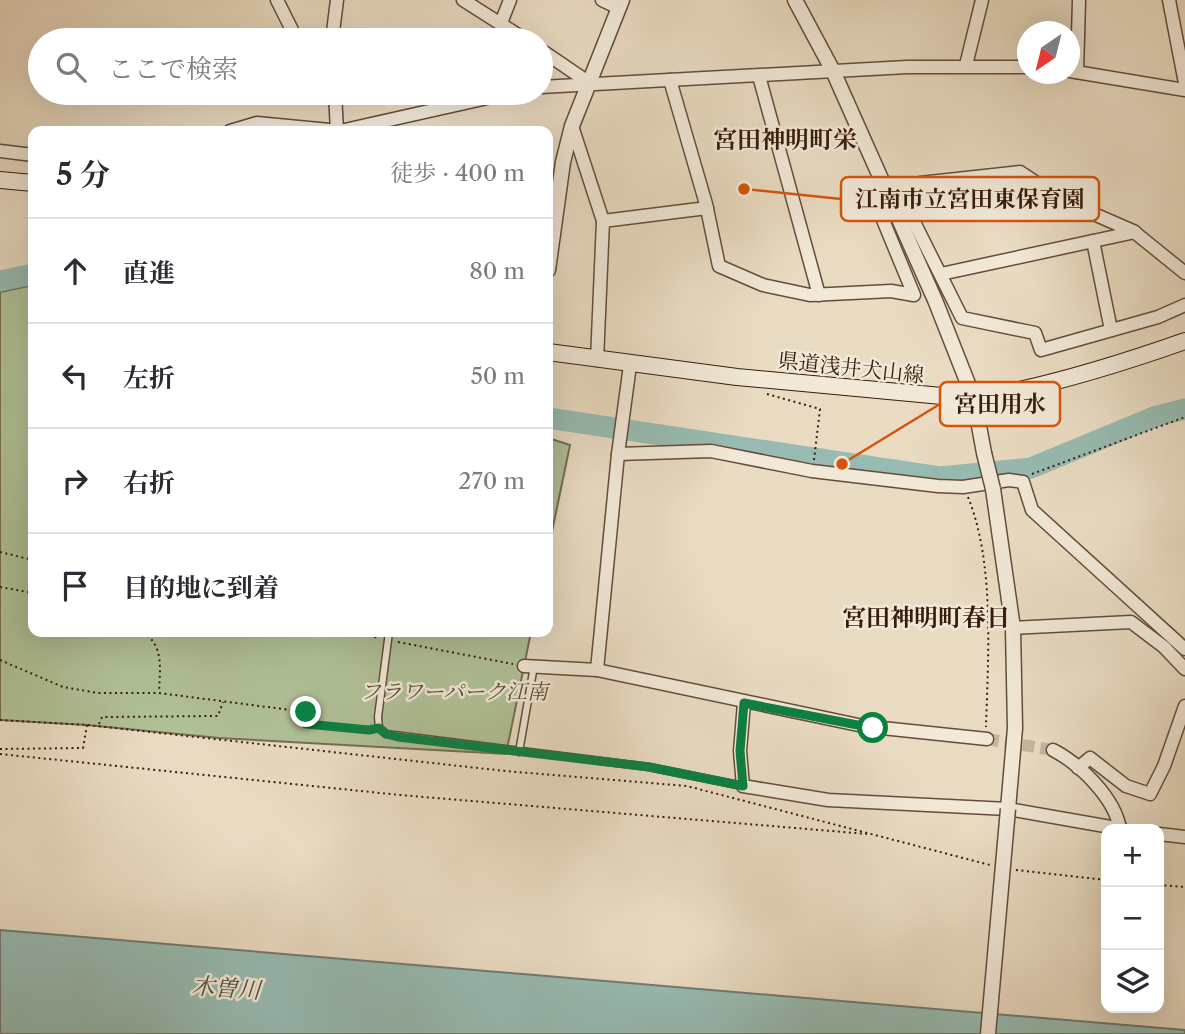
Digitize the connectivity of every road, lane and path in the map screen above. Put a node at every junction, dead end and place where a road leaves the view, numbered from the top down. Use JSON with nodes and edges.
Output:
{"nodes":[{"id":1,"x":278,"y":0,"type":"edge"},
{"id":2,"x":337,"y":0,"type":"edge"},
{"id":3,"x":463,"y":0,"type":"edge"},
{"id":4,"x":510,"y":0,"type":"edge"},
{"id":5,"x":602,"y":0,"type":"edge"},
{"id":6,"x":795,"y":0,"type":"edge"},
{"id":7,"x":982,"y":0,"type":"edge"},
{"id":8,"x":1079,"y":0,"type":"edge"},
{"id":9,"x":621,"y":4,"type":"edge"},
{"id":10,"x":1170,"y":5,"type":"edge"},
{"id":11,"x":1185,"y":10,"type":"edge"},
{"id":12,"x":1077,"y":21,"type":"edge"},
{"id":13,"x":500,"y":23,"type":"junction"},
{"id":14,"x":291,"y":28,"type":"edge"},
{"id":15,"x":333,"y":28,"type":"edge"},
{"id":16,"x":508,"y":28,"type":"edge"},
{"id":17,"x":553,"y":58,"type":"edge"},
{"id":18,"x":966,"y":65,"type":"junction"},
{"id":19,"x":1017,"y":68,"type":"edge"},
{"id":20,"x":833,"y":71,"type":"junction"},
{"id":21,"x":1080,"y":72,"type":"edge"},
{"id":22,"x":759,"y":76,"type":"junction"},
{"id":23,"x":670,"y":80,"type":"junction"},
{"id":24,"x":588,"y":82,"type":"junction"},
{"id":25,"x":1185,"y":83,"type":"edge"},
{"id":26,"x":553,"y":86,"type":"edge"},
{"id":27,"x":1185,"y":90,"type":"edge"},
{"id":28,"x":335,"y":105,"type":"edge"},
{"id":29,"x":455,"y":105,"type":"edge"},
{"id":30,"x":247,"y":126,"type":"edge"},
{"id":31,"x":287,"y":126,"type":"edge"},
{"id":32,"x":337,"y":126,"type":"edge"},
{"id":33,"x":360,"y":126,"type":"edge"},
{"id":34,"x":572,"y":126,"type":"junction"},
{"id":35,"x":0,"y":151,"type":"edge"},
{"id":36,"x":28,"y":154,"type":"edge"},
{"id":37,"x":0,"y":180,"type":"edge"},
{"id":38,"x":28,"y":183,"type":"edge"},
{"id":39,"x":891,"y":190,"type":"junction"},
{"id":40,"x":892,"y":206,"type":"junction"},
{"id":41,"x":707,"y":208,"type":"junction"},
{"id":42,"x":603,"y":221,"type":"junction"},
{"id":43,"x":1135,"y":232,"type":"junction"},
{"id":44,"x":553,"y":234,"type":"edge"},
{"id":45,"x":1093,"y":241,"type":"junction"},
{"id":46,"x":1185,"y":273,"type":"edge"},
{"id":47,"x":942,"y":274,"type":"junction"},
{"id":48,"x":819,"y":295,"type":"junction"},
{"id":49,"x":1185,"y":305,"type":"edge"},
{"id":50,"x":1111,"y":330,"type":"junction"},
{"id":51,"x":1185,"y":341,"type":"edge"},
{"id":52,"x":553,"y":353,"type":"edge"},
{"id":53,"x":597,"y":360,"type":"junction"},
{"id":54,"x":630,"y":365,"type":"junction"},
{"id":55,"x":760,"y":392,"type":"dead end"},
{"id":56,"x":974,"y":399,"type":"junction"},
{"id":57,"x":1185,"y":417,"type":"edge"},
{"id":58,"x":618,"y":454,"type":"junction"},
{"id":59,"x":813,"y":466,"type":"dead end"},
{"id":60,"x":1023,"y":482,"type":"junction"},
{"id":61,"x":963,"y":486,"type":"junction"},
{"id":62,"x":0,"y":552,"type":"edge"},
{"id":63,"x":28,"y":559,"type":"edge"},
{"id":64,"x":0,"y":587,"type":"edge"},
{"id":65,"x":28,"y":592,"type":"edge"},
{"id":66,"x":1013,"y":628,"type":"junction"},
{"id":67,"x":150,"y":637,"type":"edge"},
{"id":68,"x":388,"y":637,"type":"edge"},
{"id":69,"x":393,"y":637,"type":"edge"},
{"id":70,"x":1185,"y":649,"type":"edge"},
{"id":71,"x":0,"y":660,"type":"edge"},
{"id":72,"x":529,"y":666,"type":"junction"},
{"id":73,"x":1185,"y":669,"type":"edge"},
{"id":74,"x":597,"y":670,"type":"junction"},
{"id":75,"x":159,"y":693,"type":"junction"},
{"id":76,"x":223,"y":701,"type":"junction"},
{"id":77,"x":744,"y":703,"type":"junction"},
{"id":78,"x":1185,"y":706,"type":"edge"},
{"id":79,"x":0,"y":720,"type":"edge"},
{"id":80,"x":87,"y":725,"type":"junction"},
{"id":81,"x":99,"y":726,"type":"junction"},
{"id":82,"x":379,"y":728,"type":"junction"},
{"id":83,"x":986,"y":739,"type":"joint"},
{"id":84,"x":0,"y":749,"type":"edge"},
{"id":85,"x":1053,"y":750,"type":"tunnel mouth"},
{"id":86,"x":519,"y":751,"type":"junction"},
{"id":87,"x":0,"y":754,"type":"edge"},
{"id":88,"x":1078,"y":768,"type":"junction"},
{"id":89,"x":743,"y":786,"type":"junction"},
{"id":90,"x":1008,"y":809,"type":"junction"},
{"id":91,"x":1120,"y":824,"type":"edge"},
{"id":92,"x":1101,"y":825,"type":"edge"},
{"id":93,"x":874,"y":835,"type":"junction"},
{"id":94,"x":1164,"y":835,"type":"edge"},
{"id":95,"x":1185,"y":837,"type":"edge"},
{"id":96,"x":993,"y":865,"type":"dead end"},
{"id":97,"x":1006,"y":868,"type":"dead end"},
{"id":98,"x":1101,"y":879,"type":"edge"},
{"id":99,"x":1164,"y":885,"type":"edge"},
{"id":100,"x":1185,"y":887,"type":"edge"},
{"id":101,"x":988,"y":1034,"type":"edge"}],
"edges":[{"from":1,"to":14,"type":"street"},
{"from":2,"to":15,"type":"street"},
{"from":3,"to":13,"type":"street"},
{"from":4,"to":13,"type":"street"},
{"from":5,"to":9,"type":"street"},
{"from":6,"to":20,"type":"street"},
{"from":7,"to":18,"type":"street"},
{"from":8,"to":12,"type":"street"},
{"from":9,"to":24,"type":"street"},
{"from":10,"to":11,"type":"street"},
{"from":10,"to":25,"type":"street"},
{"from":13,"to":16,"type":"street"},
{"from":17,"to":24,"type":"street"},
{"from":18,"to":19,"type":"street"},
{"from":18,"to":20,"type":"street"},
{"from":20,"to":22,"type":"street"},
{"from":20,"to":39,"type":"street"},
{"from":21,"to":27,"type":"street"},
{"from":22,"to":23,"type":"street"},
{"from":22,"to":48,"type":"street"},
{"from":23,"to":24,"type":"street"},
{"from":23,"to":41,"type":"street"},
{"from":24,"to":26,"type":"street"},
{"from":24,"to":34,"type":"street"},
{"from":28,"to":32,"type":"street"},
{"from":29,"to":33,"type":"street"},
{"from":30,"to":31,"type":"street"},
{"from":34,"to":42,"type":"street"},
{"from":34,"to":44,"type":"street"},
{"from":35,"to":36,"type":"street"},
{"from":37,"to":38,"type":"main road"},
{"from":39,"to":40,"type":"street"},
{"from":39,"to":43,"type":"street"},
{"from":39,"to":47,"type":"street"},
{"from":40,"to":48,"type":"street"},
{"from":40,"to":56,"type":"street"},
{"from":41,"to":42,"type":"street"},
{"from":41,"to":48,"type":"street"},
{"from":42,"to":53,"type":"street"},
{"from":43,"to":45,"type":"street"},
{"from":43,"to":46,"type":"street"},
{"from":45,"to":47,"type":"street"},
{"from":45,"to":50,"type":"street"},
{"from":47,"to":50,"type":"street"},
{"from":49,"to":50,"type":"street"},
{"from":51,"to":56,"type":"main road","name":"県道浅井犬山線"},
{"from":52,"to":53,"type":"main road","name":"県道浅井犬山線"},
{"from":53,"to":54,"type":"main road","name":"県道浅井犬山線"},
{"from":54,"to":56,"type":"main road","name":"県道浅井犬山線"},
{"from":54,"to":58,"type":"street"},
{"from":55,"to":59,"type":"path"},
{"from":56,"to":66,"type":"street","bridge":true},
{"from":57,"to":60,"type":"path"},
{"from":58,"to":61,"type":"street"},
{"from":58,"to":74,"type":"street"},
{"from":60,"to":61,"type":"street"},
{"from":60,"to":70,"type":"street"},
{"from":61,"to":83,"type":"path"},
{"from":62,"to":63,"type":"path"},
{"from":64,"to":65,"type":"path"},
{"from":66,"to":73,"type":"street"},
{"from":66,"to":90,"type":"street"},
{"from":67,"to":75,"type":"path"},
{"from":68,"to":82,"type":"lane"},
{"from":69,"to":72,"type":"path"},
{"from":71,"to":75,"type":"path"},
{"from":72,"to":74,"type":"street"},
{"from":72,"to":86,"type":"lane"},
{"from":74,"to":77,"type":"street"},
{"from":75,"to":76,"type":"path"},
{"from":76,"to":81,"type":"path"},
{"from":76,"to":82,"type":"path"},
{"from":77,"to":83,"type":"street"},
{"from":77,"to":89,"type":"street"},
{"from":78,"to":88,"type":"street"},
{"from":79,"to":80,"type":"path"},
{"from":80,"to":81,"type":"path"},
{"from":80,"to":84,"type":"path"},
{"from":81,"to":93,"type":"path"},
{"from":82,"to":86,"type":"lane"},
{"from":85,"to":88,"type":"street"},
{"from":86,"to":89,"type":"lane"},
{"from":87,"to":93,"type":"path"},
{"from":88,"to":91,"type":"street"},
{"from":89,"to":90,"type":"street"},
{"from":90,"to":92,"type":"street"},
{"from":90,"to":101,"type":"street","bridge":true},
{"from":93,"to":96,"type":"path"},
{"from":94,"to":95,"type":"street"},
{"from":97,"to":98,"type":"path"},
{"from":99,"to":100,"type":"path"}]}
